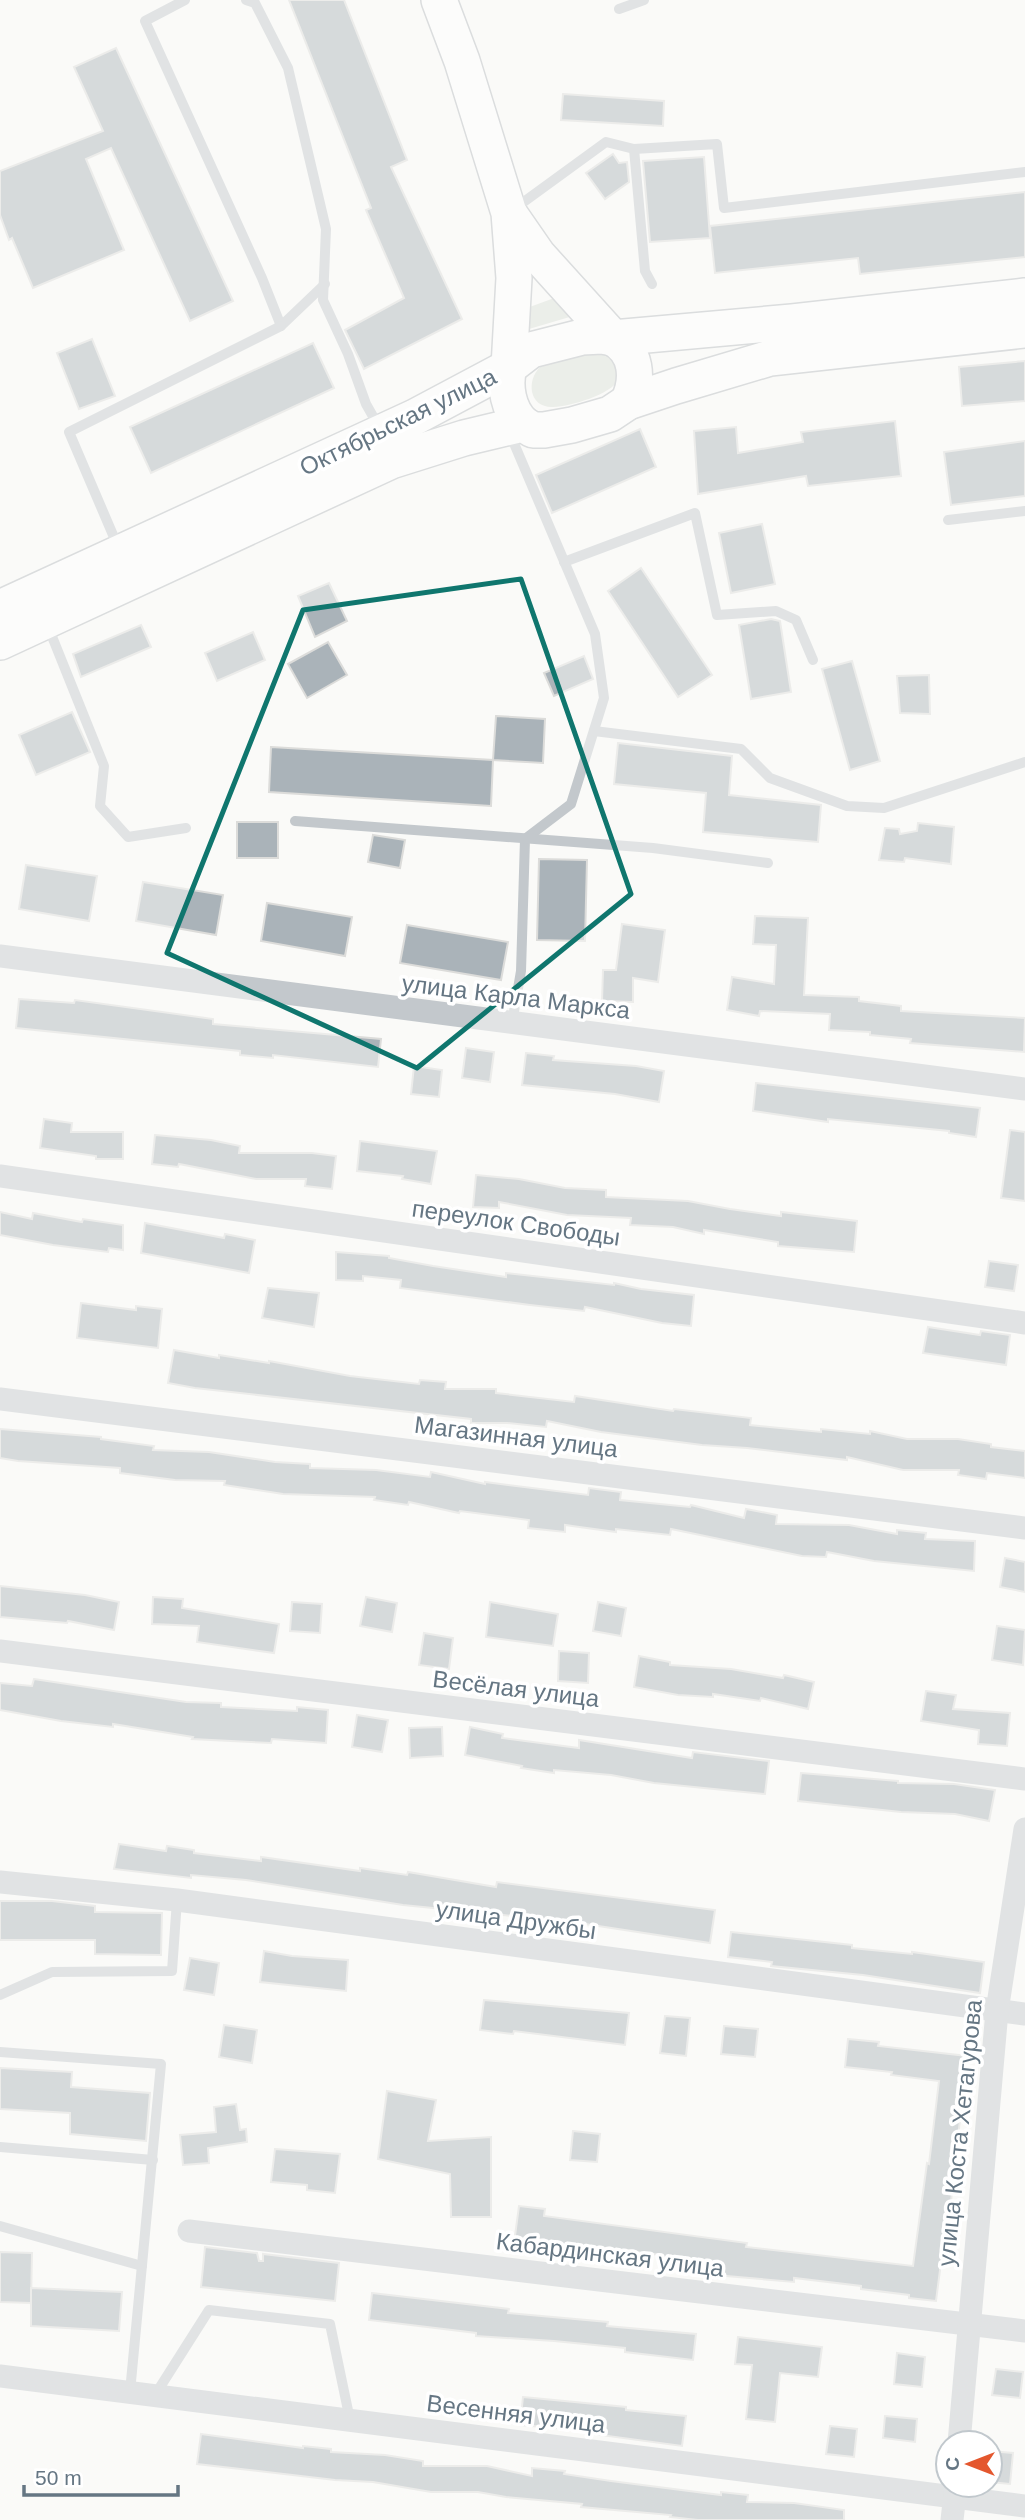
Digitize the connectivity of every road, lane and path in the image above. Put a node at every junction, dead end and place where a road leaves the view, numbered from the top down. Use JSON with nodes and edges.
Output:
{"nodes":[{"id":1,"x":185,"y":0,"type":"edge"},
{"id":2,"x":246,"y":0,"type":"edge"},
{"id":3,"x":439,"y":0,"type":"edge"},
{"id":4,"x":645,"y":0,"type":"edge"},
{"id":5,"x":619,"y":9,"type":"dead end"},
{"id":6,"x":634,"y":149,"type":"junction"},
{"id":7,"x":1025,"y":172,"type":"edge"},
{"id":8,"x":509,"y":213,"type":"junction"},
{"id":9,"x":325,"y":284,"type":"junction"},
{"id":10,"x":652,"y":284,"type":"dead end"},
{"id":11,"x":1025,"y":296,"type":"edge"},
{"id":12,"x":281,"y":326,"type":"junction"},
{"id":13,"x":1025,"y":330,"type":"edge"},
{"id":14,"x":613,"y":338,"type":"junction"},
{"id":15,"x":509,"y":367,"type":"junction"},
{"id":16,"x":628,"y":402,"type":"junction"},
{"id":17,"x":516,"y":426,"type":"junction"},
{"id":18,"x":382,"y":433,"type":"junction"},
{"id":19,"x":1025,"y":511,"type":"edge"},
{"id":20,"x":948,"y":520,"type":"dead end"},
{"id":21,"x":121,"y":553,"type":"junction"},
{"id":22,"x":564,"y":562,"type":"junction"},
{"id":23,"x":0,"y":608,"type":"edge"},
{"id":24,"x":46,"y":622,"type":"junction"},
{"id":25,"x":0,"y":642,"type":"edge"},
{"id":26,"x":813,"y":660,"type":"dead end"},
{"id":27,"x":594,"y":731,"type":"junction"},
{"id":28,"x":1025,"y":762,"type":"edge"},
{"id":29,"x":295,"y":821,"type":"dead end"},
{"id":30,"x":186,"y":828,"type":"dead end"},
{"id":31,"x":525,"y":839,"type":"junction"},
{"id":32,"x":768,"y":863,"type":"dead end"},
{"id":33,"x":0,"y":956,"type":"edge"},
{"id":34,"x":512,"y":1023,"type":"junction"},
{"id":35,"x":1025,"y":1090,"type":"edge"},
{"id":36,"x":0,"y":1176,"type":"edge"},
{"id":37,"x":1025,"y":1323,"type":"edge"},
{"id":38,"x":0,"y":1399,"type":"edge"},
{"id":39,"x":1025,"y":1528,"type":"edge"},
{"id":40,"x":0,"y":1651,"type":"edge"},
{"id":41,"x":1025,"y":1779,"type":"edge"},
{"id":42,"x":1025,"y":1829,"type":"edge"},
{"id":43,"x":0,"y":1882,"type":"edge"},
{"id":44,"x":177,"y":1900,"type":"junction"},
{"id":45,"x":0,"y":1995,"type":"edge"},
{"id":46,"x":997,"y":2011,"type":"junction"},
{"id":47,"x":1025,"y":2014,"type":"edge"},
{"id":48,"x":0,"y":2052,"type":"edge"},
{"id":49,"x":0,"y":2147,"type":"edge"},
{"id":50,"x":153,"y":2160,"type":"junction"},
{"id":51,"x":0,"y":2226,"type":"edge"},
{"id":52,"x":189,"y":2231,"type":"dead end"},
{"id":53,"x":142,"y":2266,"type":"junction"},
{"id":54,"x":968,"y":2324,"type":"junction"},
{"id":55,"x":1025,"y":2331,"type":"edge"},
{"id":56,"x":0,"y":2376,"type":"edge"},
{"id":57,"x":130,"y":2392,"type":"junction"},
{"id":58,"x":155,"y":2395,"type":"junction"},
{"id":59,"x":350,"y":2420,"type":"junction"},
{"id":60,"x":960,"y":2429,"type":"edge"},
{"id":61,"x":934,"y":2487,"type":"edge"},
{"id":62,"x":955,"y":2499,"type":"edge"},
{"id":63,"x":995,"y":2499,"type":"edge"},
{"id":64,"x":1025,"y":2506,"type":"edge"},
{"id":65,"x":952,"y":2520,"type":"edge"}],
"edges":[{"from":1,"to":12,"type":"lane"},
{"from":2,"to":9,"type":"lane"},
{"from":3,"to":8,"type":"main road"},
{"from":4,"to":5,"type":"lane"},
{"from":6,"to":7,"type":"lane"},
{"from":6,"to":8,"type":"lane"},
{"from":6,"to":10,"type":"lane"},
{"from":8,"to":14,"type":"main road"},
{"from":8,"to":15,"type":"main road"},
{"from":9,"to":12,"type":"lane"},
{"from":9,"to":18,"type":"lane"},
{"from":11,"to":14,"type":"main road","name":"Октябрьская улица"},
{"from":12,"to":21,"type":"lane"},
{"from":13,"to":16,"type":"main road","name":"Октябрьская улица"},
{"from":14,"to":15,"type":"main road","name":"Октябрьская улица"},
{"from":14,"to":16,"type":"main road"},
{"from":15,"to":17,"type":"main road"},
{"from":15,"to":18,"type":"main road","name":"Октябрьская улица"},
{"from":16,"to":17,"type":"main road","name":"Октябрьская улица"},
{"from":17,"to":22,"type":"lane"},
{"from":17,"to":24,"type":"main road","name":"Октябрьская улица"},
{"from":18,"to":21,"type":"main road","name":"Октябрьская улица"},
{"from":19,"to":20,"type":"lane"},
{"from":21,"to":23,"type":"main road","name":"Октябрьская улица"},
{"from":22,"to":26,"type":"lane"},
{"from":22,"to":27,"type":"lane"},
{"from":24,"to":25,"type":"main road","name":"Октябрьская улица"},
{"from":24,"to":30,"type":"lane"},
{"from":27,"to":28,"type":"lane"},
{"from":27,"to":31,"type":"lane"},
{"from":29,"to":31,"type":"lane"},
{"from":31,"to":32,"type":"lane"},
{"from":31,"to":34,"type":"lane"},
{"from":33,"to":34,"type":"street","name":"улица Карла Маркса"},
{"from":34,"to":35,"type":"street","name":"улица Карла Маркса"},
{"from":36,"to":37,"type":"street","name":"переулок Свободы"},
{"from":38,"to":39,"type":"street","name":"Магазинная улица"},
{"from":40,"to":41,"type":"street","name":"Весёлая улица"},
{"from":42,"to":46,"type":"street","name":"улица Коста Хетагурова"},
{"from":43,"to":44,"type":"street","name":"улица Дружбы"},
{"from":44,"to":45,"type":"lane"},
{"from":44,"to":46,"type":"street","name":"улица Дружбы"},
{"from":46,"to":47,"type":"street","name":"улица Дружбы"},
{"from":46,"to":54,"type":"street","name":"улица Коста Хетагурова"},
{"from":48,"to":50,"type":"lane"},
{"from":49,"to":50,"type":"lane"},
{"from":50,"to":53,"type":"lane"},
{"from":51,"to":53,"type":"lane"},
{"from":52,"to":54,"type":"street","name":"Кабардинская улица"},
{"from":53,"to":57,"type":"lane"},
{"from":54,"to":55,"type":"street","name":"Кабардинская улица"},
{"from":54,"to":60,"type":"street","name":"улица Коста Хетагурова"},
{"from":56,"to":57,"type":"street","name":"Весенняя улица"},
{"from":57,"to":58,"type":"street","name":"Весенняя улица"},
{"from":58,"to":59,"type":"street","name":"Весенняя улица"},
{"from":58,"to":59,"type":"lane"},
{"from":59,"to":61,"type":"street","name":"Весенняя улица"},
{"from":62,"to":65,"type":"street"},
{"from":63,"to":64,"type":"street","name":"Весенняя улица"}]}
